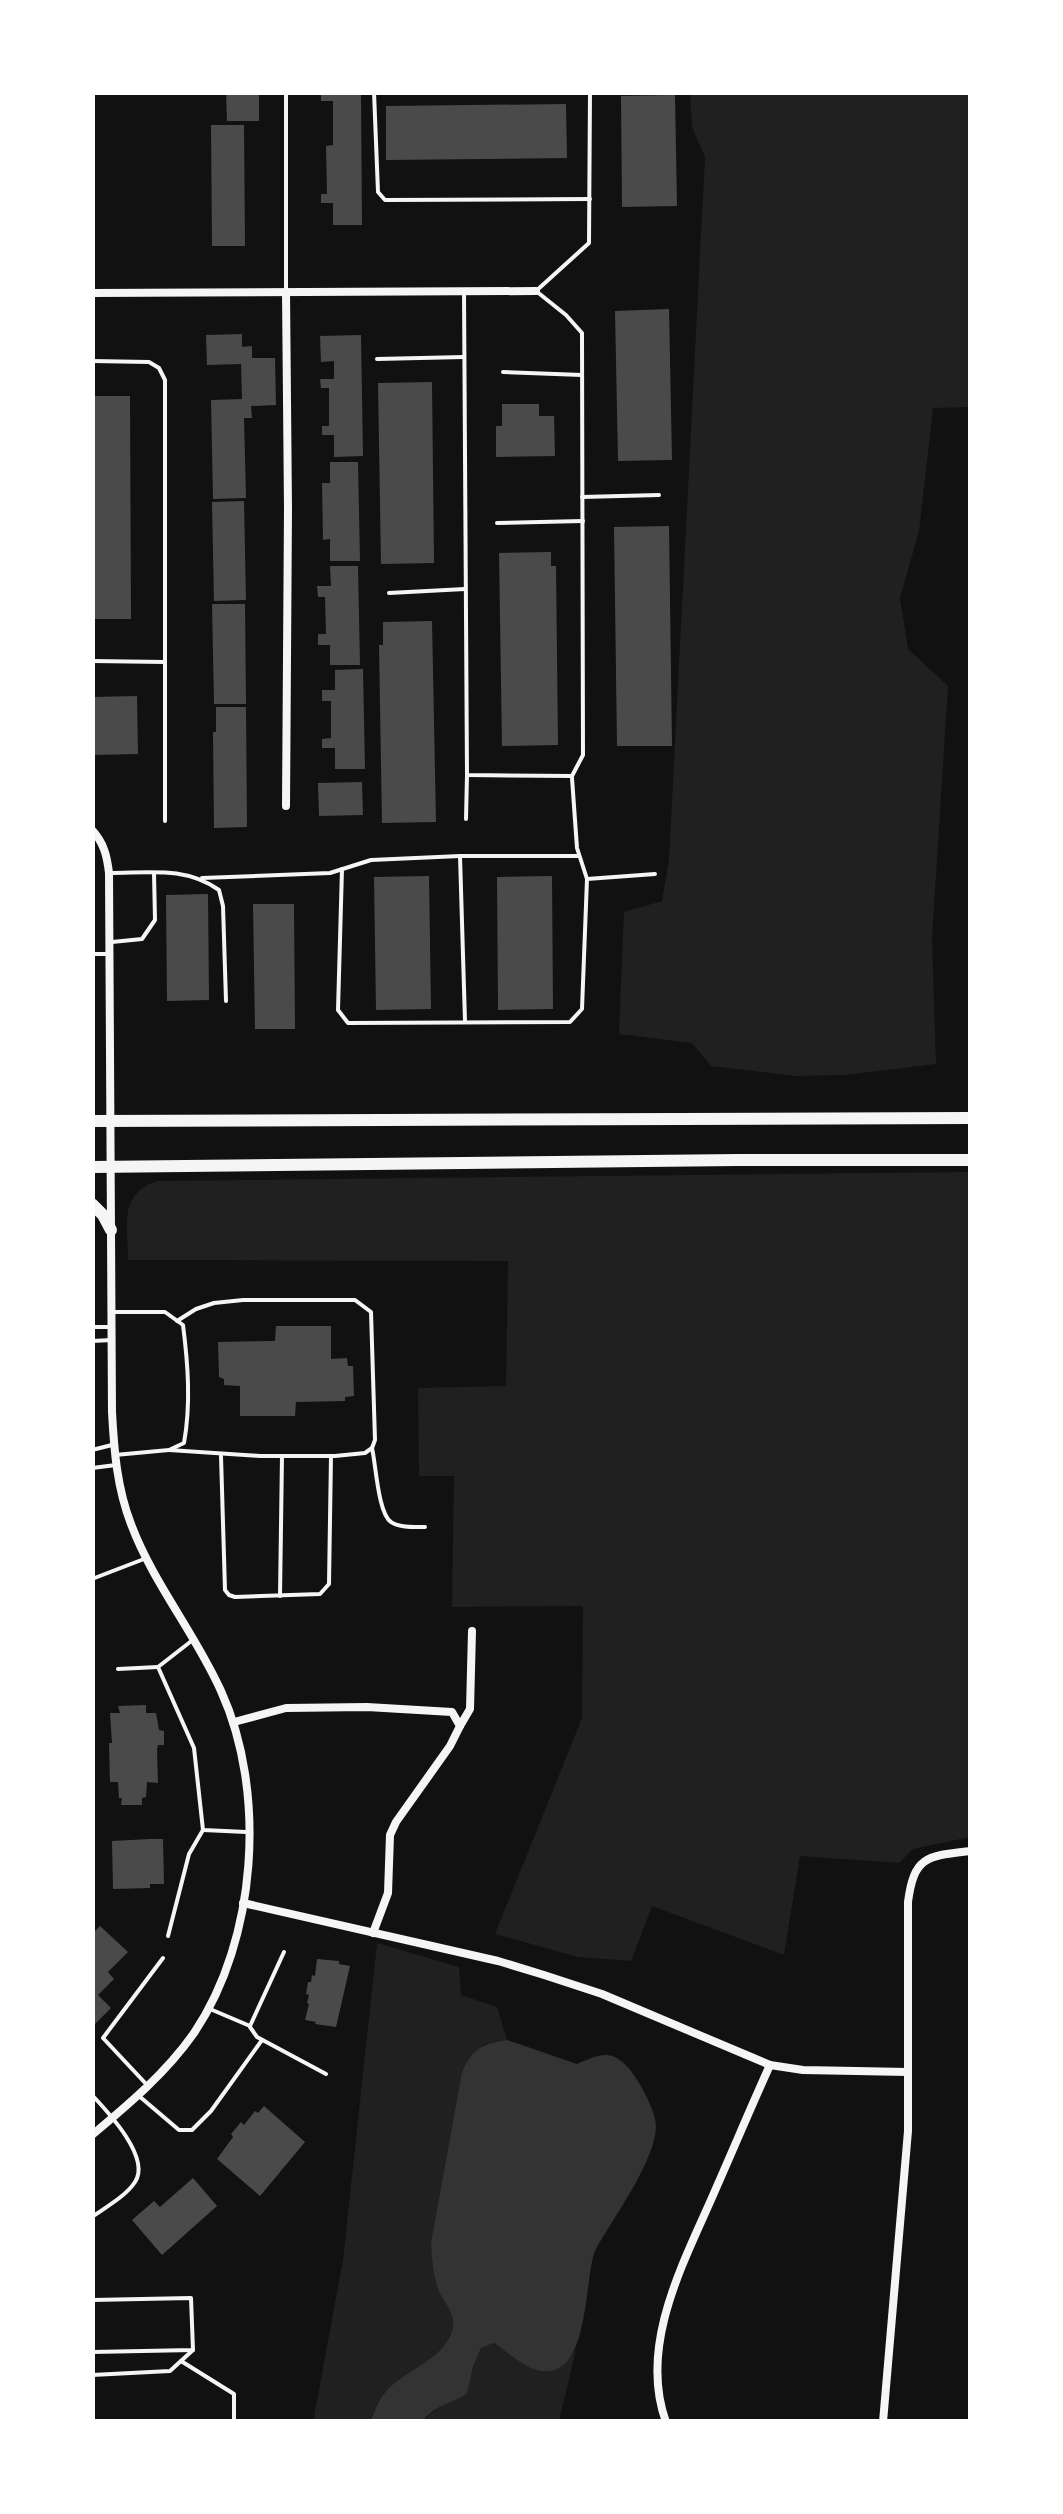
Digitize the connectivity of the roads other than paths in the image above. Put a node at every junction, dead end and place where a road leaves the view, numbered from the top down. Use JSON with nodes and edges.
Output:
{"nodes":[{"id":1,"x":286,"y":92,"type":"edge"},
{"id":2,"x":374,"y":92,"type":"edge"},
{"id":3,"x":590,"y":92,"type":"edge"},
{"id":4,"x":590,"y":200,"type":"junction"},
{"id":5,"x":286,"y":292,"type":"junction"},
{"id":6,"x":464,"y":292,"type":"junction"},
{"id":7,"x":536,"y":292,"type":"junction"},
{"id":8,"x":92,"y":293,"type":"edge"},
{"id":9,"x":464,"y":356,"type":"junction"},
{"id":10,"x":377,"y":359,"type":"dead end"},
{"id":11,"x":92,"y":361,"type":"edge"},
{"id":12,"x":503,"y":372,"type":"dead end"},
{"id":13,"x":582,"y":375,"type":"junction"},
{"id":14,"x":659,"y":495,"type":"dead end"},
{"id":15,"x":582,"y":497,"type":"junction"},
{"id":16,"x":582,"y":521,"type":"junction"},
{"id":17,"x":497,"y":524,"type":"dead end"},
{"id":18,"x":465,"y":589,"type":"junction"},
{"id":19,"x":389,"y":593,"type":"dead end"},
{"id":20,"x":92,"y":662,"type":"edge"},
{"id":21,"x":165,"y":662,"type":"junction"},
{"id":22,"x":466,"y":774,"type":"junction"},
{"id":23,"x":572,"y":776,"type":"junction"},
{"id":24,"x":286,"y":806,"type":"dead end"},
{"id":25,"x":466,"y":819,"type":"dead end"},
{"id":26,"x":165,"y":822,"type":"dead end"},
{"id":27,"x":92,"y":830,"type":"edge"},
{"id":28,"x":460,"y":856,"type":"junction"},
{"id":29,"x":580,"y":856,"type":"junction"},
{"id":30,"x":342,"y":869,"type":"junction"},
{"id":31,"x":109,"y":873,"type":"junction"},
{"id":32,"x":154,"y":873,"type":"junction"},
{"id":33,"x":656,"y":874,"type":"dead end"},
{"id":34,"x":202,"y":878,"type":"junction"},
{"id":35,"x":587,"y":879,"type":"junction"},
{"id":36,"x":109,"y":942,"type":"junction"},
{"id":37,"x":92,"y":954,"type":"edge"},
{"id":38,"x":109,"y":954,"type":"junction"},
{"id":39,"x":226,"y":1001,"type":"dead end"},
{"id":40,"x":465,"y":1023,"type":"junction"},
{"id":41,"x":970,"y":1118,"type":"edge"},
{"id":42,"x":92,"y":1121,"type":"edge"},
{"id":43,"x":111,"y":1121,"type":"junction"},
{"id":44,"x":970,"y":1160,"type":"edge"},
{"id":45,"x":92,"y":1167,"type":"edge"},
{"id":46,"x":110,"y":1167,"type":"junction"},
{"id":47,"x":92,"y":1204,"type":"edge"},
{"id":48,"x":111,"y":1230,"type":"junction"},
{"id":49,"x":112,"y":1312,"type":"junction"},
{"id":50,"x":177,"y":1321,"type":"junction"},
{"id":51,"x":92,"y":1327,"type":"edge"},
{"id":52,"x":112,"y":1327,"type":"junction"},
{"id":53,"x":112,"y":1340,"type":"junction"},
{"id":54,"x":92,"y":1341,"type":"edge"},
{"id":55,"x":372,"y":1448,"type":"junction"},
{"id":56,"x":92,"y":1450,"type":"edge"},
{"id":57,"x":169,"y":1450,"type":"junction"},
{"id":58,"x":221,"y":1454,"type":"junction"},
{"id":59,"x":115,"y":1455,"type":"junction"},
{"id":60,"x":282,"y":1456,"type":"junction"},
{"id":61,"x":331,"y":1456,"type":"junction"},
{"id":62,"x":92,"y":1468,"type":"edge"},
{"id":63,"x":424,"y":1527,"type":"dead end"},
{"id":64,"x":146,"y":1558,"type":"junction"},
{"id":65,"x":92,"y":1579,"type":"edge"},
{"id":66,"x":280,"y":1596,"type":"junction"},
{"id":67,"x":472,"y":1631,"type":"dead end"},
{"id":68,"x":194,"y":1639,"type":"junction"},
{"id":69,"x":158,"y":1668,"type":"junction"},
{"id":70,"x":118,"y":1669,"type":"dead end"},
{"id":71,"x":234,"y":1722,"type":"junction"},
{"id":72,"x":460,"y":1726,"type":"junction"},
{"id":73,"x":203,"y":1830,"type":"junction"},
{"id":74,"x":250,"y":1832,"type":"junction"},
{"id":75,"x":970,"y":1851,"type":"edge"},
{"id":76,"x":242,"y":1903,"type":"junction"},
{"id":77,"x":373,"y":1933,"type":"junction"},
{"id":78,"x":168,"y":1936,"type":"dead end"},
{"id":79,"x":284,"y":1952,"type":"dead end"},
{"id":80,"x":163,"y":1958,"type":"dead end"},
{"id":81,"x":208,"y":2008,"type":"junction"},
{"id":82,"x":250,"y":2026,"type":"junction"},
{"id":83,"x":262,"y":2040,"type":"junction"},
{"id":84,"x":770,"y":2064,"type":"junction"},
{"id":85,"x":908,"y":2072,"type":"junction"},
{"id":86,"x":326,"y":2074,"type":"dead end"},
{"id":87,"x":148,"y":2086,"type":"junction"},
{"id":88,"x":92,"y":2095,"type":"edge"},
{"id":89,"x":138,"y":2096,"type":"junction"},
{"id":90,"x":113,"y":2118,"type":"junction"},
{"id":91,"x":92,"y":2135,"type":"edge"},
{"id":92,"x":92,"y":2218,"type":"edge"},
{"id":93,"x":92,"y":2300,"type":"edge"},
{"id":94,"x":193,"y":2350,"type":"junction"},
{"id":95,"x":92,"y":2352,"type":"edge"},
{"id":96,"x":181,"y":2361,"type":"junction"},
{"id":97,"x":92,"y":2375,"type":"edge"},
{"id":98,"x":234,"y":2422,"type":"edge"},
{"id":99,"x":666,"y":2422,"type":"edge"},
{"id":100,"x":883,"y":2422,"type":"edge"}],
"edges":[{"from":1,"to":5,"type":"lane"},
{"from":2,"to":4,"type":"lane"},
{"from":3,"to":4,"type":"lane"},
{"from":4,"to":7,"type":"lane"},
{"from":5,"to":6,"type":"street"},
{"from":5,"to":8,"type":"street"},
{"from":5,"to":24,"type":"street"},
{"from":6,"to":7,"type":"street"},
{"from":6,"to":9,"type":"lane"},
{"from":7,"to":13,"type":"lane"},
{"from":9,"to":10,"type":"lane"},
{"from":9,"to":18,"type":"lane"},
{"from":11,"to":21,"type":"lane"},
{"from":12,"to":13,"type":"lane"},
{"from":13,"to":15,"type":"lane"},
{"from":14,"to":15,"type":"lane"},
{"from":15,"to":16,"type":"lane"},
{"from":16,"to":17,"type":"lane"},
{"from":16,"to":23,"type":"lane"},
{"from":18,"to":19,"type":"lane"},
{"from":18,"to":22,"type":"lane"},
{"from":20,"to":21,"type":"lane"},
{"from":21,"to":26,"type":"lane"},
{"from":22,"to":23,"type":"lane"},
{"from":22,"to":25,"type":"lane"},
{"from":23,"to":29,"type":"lane"},
{"from":27,"to":31,"type":"street"},
{"from":28,"to":29,"type":"lane"},
{"from":28,"to":30,"type":"lane"},
{"from":28,"to":40,"type":"lane"},
{"from":29,"to":35,"type":"lane"},
{"from":30,"to":34,"type":"lane"},
{"from":30,"to":40,"type":"lane"},
{"from":31,"to":32,"type":"lane"},
{"from":31,"to":36,"type":"street"},
{"from":32,"to":34,"type":"lane"},
{"from":32,"to":36,"type":"lane"},
{"from":33,"to":35,"type":"lane"},
{"from":34,"to":39,"type":"lane"},
{"from":35,"to":40,"type":"lane"},
{"from":36,"to":38,"type":"street"},
{"from":37,"to":38,"type":"lane"},
{"from":38,"to":43,"type":"street"},
{"from":41,"to":43,"type":"main road"},
{"from":42,"to":43,"type":"main road"},
{"from":43,"to":46,"type":"street"},
{"from":44,"to":46,"type":"main road"},
{"from":45,"to":46,"type":"main road"},
{"from":46,"to":48,"type":"street"},
{"from":47,"to":48,"type":"main road"},
{"from":48,"to":49,"type":"street"},
{"from":49,"to":50,"type":"lane"},
{"from":49,"to":52,"type":"street"},
{"from":50,"to":55,"type":"lane"},
{"from":50,"to":57,"type":"lane"},
{"from":51,"to":52,"type":"lane"},
{"from":52,"to":53,"type":"street"},
{"from":53,"to":54,"type":"lane"},
{"from":53,"to":59,"type":"street"},
{"from":55,"to":61,"type":"lane"},
{"from":55,"to":63,"type":"lane"},
{"from":56,"to":59,"type":"lane"},
{"from":57,"to":58,"type":"lane"},
{"from":57,"to":59,"type":"lane"},
{"from":58,"to":60,"type":"lane"},
{"from":58,"to":66,"type":"lane"},
{"from":59,"to":62,"type":"lane"},
{"from":59,"to":64,"type":"street"},
{"from":60,"to":61,"type":"lane"},
{"from":60,"to":66,"type":"lane"},
{"from":61,"to":66,"type":"lane"},
{"from":64,"to":65,"type":"lane"},
{"from":64,"to":68,"type":"street"},
{"from":67,"to":72,"type":"street"},
{"from":68,"to":69,"type":"lane"},
{"from":68,"to":71,"type":"street"},
{"from":69,"to":70,"type":"lane"},
{"from":69,"to":73,"type":"lane"},
{"from":71,"to":72,"type":"street"},
{"from":71,"to":74,"type":"street"},
{"from":72,"to":77,"type":"street"},
{"from":73,"to":74,"type":"lane"},
{"from":73,"to":78,"type":"lane"},
{"from":74,"to":76,"type":"street"},
{"from":75,"to":85,"type":"street"},
{"from":76,"to":77,"type":"street"},
{"from":76,"to":81,"type":"street"},
{"from":77,"to":84,"type":"street"},
{"from":79,"to":82,"type":"lane"},
{"from":80,"to":87,"type":"lane"},
{"from":81,"to":82,"type":"lane"},
{"from":81,"to":87,"type":"street"},
{"from":82,"to":83,"type":"lane"},
{"from":83,"to":86,"type":"lane"},
{"from":83,"to":89,"type":"lane"},
{"from":84,"to":85,"type":"street"},
{"from":84,"to":99,"type":"street"},
{"from":85,"to":100,"type":"street"},
{"from":87,"to":89,"type":"street"},
{"from":88,"to":90,"type":"lane"},
{"from":89,"to":90,"type":"street"},
{"from":90,"to":91,"type":"street"},
{"from":90,"to":92,"type":"lane"},
{"from":93,"to":94,"type":"lane"},
{"from":94,"to":95,"type":"lane"},
{"from":94,"to":96,"type":"lane"},
{"from":96,"to":97,"type":"lane"},
{"from":96,"to":98,"type":"lane"}]}
